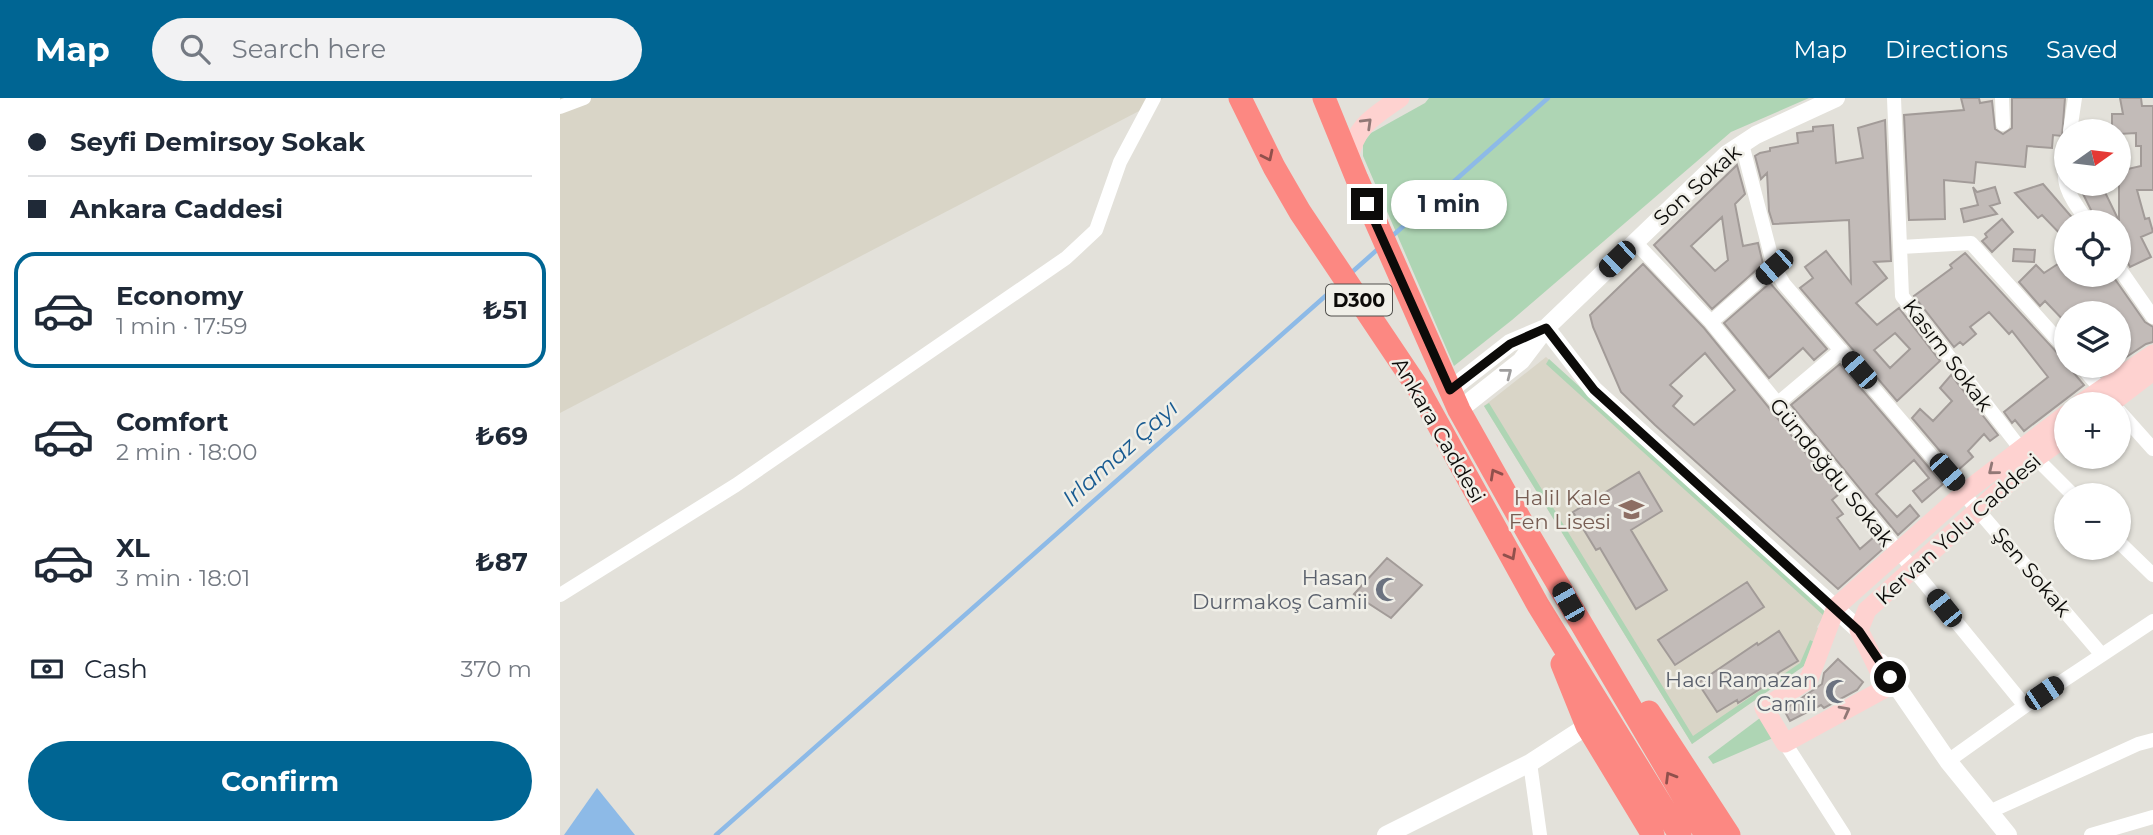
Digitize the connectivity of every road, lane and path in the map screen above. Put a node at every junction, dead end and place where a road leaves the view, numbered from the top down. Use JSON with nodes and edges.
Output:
{"nodes":[{"id":1,"x":584,"y":98,"type":"edge"},
{"id":2,"x":1154,"y":98,"type":"edge"},
{"id":3,"x":1240,"y":98,"type":"edge"},
{"id":4,"x":1324,"y":98,"type":"edge"},
{"id":5,"x":1400,"y":98,"type":"edge"},
{"id":6,"x":1836,"y":98,"type":"edge"},
{"id":7,"x":1894,"y":98,"type":"edge"},
{"id":8,"x":2002,"y":98,"type":"edge"},
{"id":9,"x":2075,"y":98,"type":"edge"},
{"id":10,"x":560,"y":107,"type":"edge"},
{"id":11,"x":2072,"y":119,"type":"edge"},
{"id":12,"x":2003,"y":124,"type":"dead end"},
{"id":13,"x":1742,"y":144,"type":"junction"},
{"id":14,"x":1353,"y":169,"type":"junction"},
{"id":15,"x":1635,"y":242,"type":"junction"},
{"id":16,"x":1901,"y":247,"type":"junction"},
{"id":17,"x":1774,"y":267,"type":"junction"},
{"id":18,"x":2131,"y":285,"type":"edge"},
{"id":19,"x":2153,"y":317,"type":"edge"},
{"id":20,"x":1711,"y":322,"type":"junction"},
{"id":21,"x":1546,"y":328,"type":"junction"},
{"id":22,"x":2054,"y":336,"type":"edge"},
{"id":23,"x":1841,"y":350,"type":"junction"},
{"id":24,"x":2153,"y":354,"type":"edge"},
{"id":25,"x":2153,"y":371,"type":"edge"},
{"id":26,"x":2091,"y":378,"type":"edge"},
{"id":27,"x":1450,"y":392,"type":"junction"},
{"id":28,"x":2103,"y":392,"type":"edge"},
{"id":29,"x":2120,"y":392,"type":"edge"},
{"id":30,"x":2125,"y":392,"type":"edge"},
{"id":31,"x":1777,"y":404,"type":"junction"},
{"id":32,"x":2131,"y":425,"type":"edge"},
{"id":33,"x":2054,"y":427,"type":"edge"},
{"id":34,"x":2054,"y":442,"type":"edge"},
{"id":35,"x":2153,"y":450,"type":"edge"},
{"id":36,"x":2028,"y":453,"type":"junction"},
{"id":37,"x":2060,"y":483,"type":"edge"},
{"id":38,"x":1964,"y":493,"type":"junction"},
{"id":39,"x":1980,"y":510,"type":"junction"},
{"id":40,"x":1529,"y":536,"type":"junction"},
{"id":41,"x":1897,"y":552,"type":"junction"},
{"id":42,"x":2131,"y":553,"type":"edge"},
{"id":43,"x":1911,"y":569,"type":"junction"},
{"id":44,"x":2153,"y":575,"type":"edge"},
{"id":45,"x":560,"y":595,"type":"edge"},
{"id":46,"x":1538,"y":606,"type":"junction"},
{"id":47,"x":1836,"y":607,"type":"junction"},
{"id":48,"x":2153,"y":621,"type":"edge"},
{"id":49,"x":1863,"y":636,"type":"junction"},
{"id":50,"x":2102,"y":655,"type":"junction"},
{"id":51,"x":2025,"y":706,"type":"junction"},
{"id":52,"x":1587,"y":726,"type":"junction"},
{"id":53,"x":2153,"y":740,"type":"edge"},
{"id":54,"x":1785,"y":743,"type":"junction"},
{"id":55,"x":1948,"y":761,"type":"junction"},
{"id":56,"x":1530,"y":763,"type":"junction"},
{"id":57,"x":1989,"y":812,"type":"junction"},
{"id":58,"x":2153,"y":817,"type":"edge"},
{"id":59,"x":1386,"y":835,"type":"edge"},
{"id":60,"x":1541,"y":835,"type":"edge"},
{"id":61,"x":1653,"y":835,"type":"edge"},
{"id":62,"x":1680,"y":835,"type":"edge"},
{"id":63,"x":1706,"y":835,"type":"edge"},
{"id":64,"x":1729,"y":835,"type":"edge"},
{"id":65,"x":1844,"y":835,"type":"edge"},
{"id":66,"x":2008,"y":835,"type":"edge"},
{"id":67,"x":2091,"y":835,"type":"edge"}],
"edges":[{"from":1,"to":10,"type":"street"},
{"from":2,"to":45,"type":"street"},
{"from":3,"to":46,"type":"highway","name":"Ankara Caddesi","number":"D300","one_way":true},
{"from":4,"to":14,"type":"highway","name":"Ankara Caddesi","number":"D300"},
{"from":14,"to":5,"type":"main road","one_way":true},
{"from":6,"to":13,"type":"street","name":"Son Sokak"},
{"from":7,"to":16,"type":"street","name":"Kasım Sokak"},
{"from":8,"to":12,"type":"street"},
{"from":9,"to":11,"type":"street"},
{"from":13,"to":15,"type":"street","name":"Son Sokak"},
{"from":13,"to":17,"type":"street","name":"Şen Sokak"},
{"from":14,"to":27,"type":"highway","name":"Ankara Caddesi","number":"D300"},
{"from":15,"to":20,"type":"street","name":"Gündoğdu Sokak"},
{"from":15,"to":21,"type":"street","name":"Son Sokak"},
{"from":16,"to":22,"type":"street"},
{"from":16,"to":36,"type":"street","name":"Kasım Sokak"},
{"from":17,"to":20,"type":"street"},
{"from":17,"to":23,"type":"street","name":"Şen Sokak"},
{"from":18,"to":19,"type":"street"},
{"from":20,"to":31,"type":"street","name":"Gündoğdu Sokak"},
{"from":21,"to":27,"type":"street","name":"Son Sokak"},
{"from":21,"to":47,"type":"street"},
{"from":23,"to":31,"type":"street"},
{"from":23,"to":38,"type":"street","name":"Şen Sokak"},
{"from":24,"to":29,"type":"main road"},
{"from":25,"to":30,"type":"main road"},
{"from":26,"to":28,"type":"street"},
{"from":40,"to":27,"type":"highway","name":"Ankara Caddesi","number":"D300","one_way":true},
{"from":31,"to":41,"type":"street","name":"Gündoğdu Sokak"},
{"from":32,"to":35,"type":"street"},
{"from":33,"to":36,"type":"main road","name":"Kervan Yolu Caddesi"},
{"from":34,"to":36,"type":"main road","name":"Kervan Yolu Caddesi"},
{"from":36,"to":37,"type":"street","name":"Kasım Sokak"},
{"from":36,"to":38,"type":"main road","name":"Kervan Yolu Caddesi","one_way":true},
{"from":36,"to":39,"type":"main road","name":"Kervan Yolu Caddesi"},
{"from":38,"to":39,"type":"street","name":"Şen Sokak"},
{"from":38,"to":41,"type":"main road","name":"Kervan Yolu Caddesi"},
{"from":39,"to":43,"type":"main road","name":"Kervan Yolu Caddesi"},
{"from":39,"to":50,"type":"street","name":"Şen Sokak"},
{"from":63,"to":40,"type":"highway","name":"Ankara Caddesi","number":"D300","one_way":true},
{"from":40,"to":64,"type":"highway"},
{"from":41,"to":43,"type":"street","name":"Gündoğdu Sokak"},
{"from":41,"to":47,"type":"main road","name":"Kervan Yolu Caddesi"},
{"from":42,"to":44,"type":"street"},
{"from":43,"to":49,"type":"main road","name":"Kervan Yolu Caddesi"},
{"from":43,"to":51,"type":"street","name":"Gündoğdu Sokak"},
{"from":46,"to":52,"type":"highway"},
{"from":46,"to":62,"type":"highway","name":"Ankara Caddesi","number":"D300"},
{"from":47,"to":49,"type":"street"},
{"from":47,"to":54,"type":"main road"},
{"from":48,"to":50,"type":"street"},
{"from":54,"to":49,"type":"main road","one_way":true},
{"from":49,"to":55,"type":"street"},
{"from":50,"to":51,"type":"street"},
{"from":51,"to":55,"type":"street"},
{"from":52,"to":56,"type":"street"},
{"from":52,"to":61,"type":"highway"},
{"from":53,"to":57,"type":"street"},
{"from":54,"to":65,"type":"street"},
{"from":55,"to":57,"type":"street"},
{"from":56,"to":59,"type":"street"},
{"from":56,"to":60,"type":"street"},
{"from":57,"to":66,"type":"street"},
{"from":58,"to":67,"type":"street"}]}
